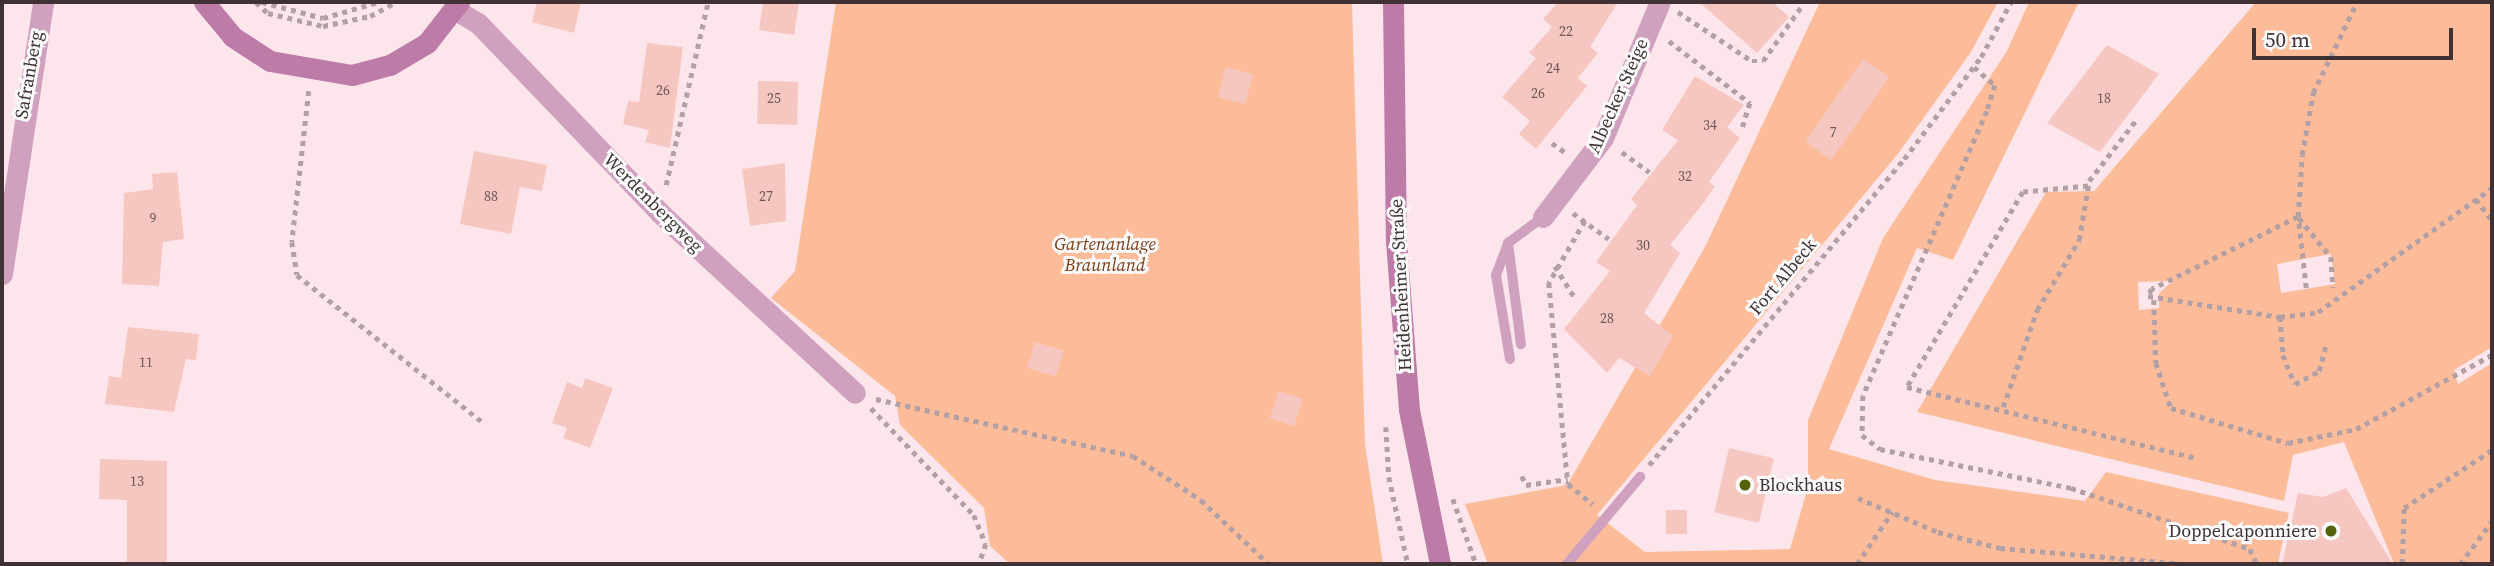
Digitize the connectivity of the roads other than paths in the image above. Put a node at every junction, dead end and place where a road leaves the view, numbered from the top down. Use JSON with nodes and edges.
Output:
{"nodes":[{"id":1,"x":43,"y":2,"type":"edge"},
{"id":2,"x":204,"y":2,"type":"edge"},
{"id":3,"x":1393,"y":2,"type":"edge"},
{"id":4,"x":1667,"y":5,"type":"edge"},
{"id":5,"x":458,"y":6,"type":"edge"},
{"id":6,"x":1543,"y":217,"type":"joint"},
{"id":7,"x":1508,"y":243,"type":"junction"},
{"id":8,"x":2,"y":274,"type":"edge"},
{"id":9,"x":1521,"y":344,"type":"dead end"},
{"id":10,"x":1510,"y":359,"type":"dead end"},
{"id":11,"x":855,"y":393,"type":"road end"},
{"id":12,"x":1640,"y":477,"type":"road end"},
{"id":13,"x":1440,"y":564,"type":"edge"},
{"id":14,"x":1567,"y":564,"type":"edge"}],
"edges":[{"from":1,"to":8,"type":"street","name":"Safranberg"},
{"from":2,"to":5,"type":"main road"},
{"from":3,"to":13,"type":"main road","name":"Heidenheimer Straße"},
{"from":4,"to":6,"type":"street","name":"Albecker Steige"},
{"from":5,"to":11,"type":"street","name":"Werdenbergweg"},
{"from":6,"to":7,"type":"lane"},
{"from":7,"to":9,"type":"lane"},
{"from":7,"to":10,"type":"lane"},
{"from":12,"to":14,"type":"lane"}]}
